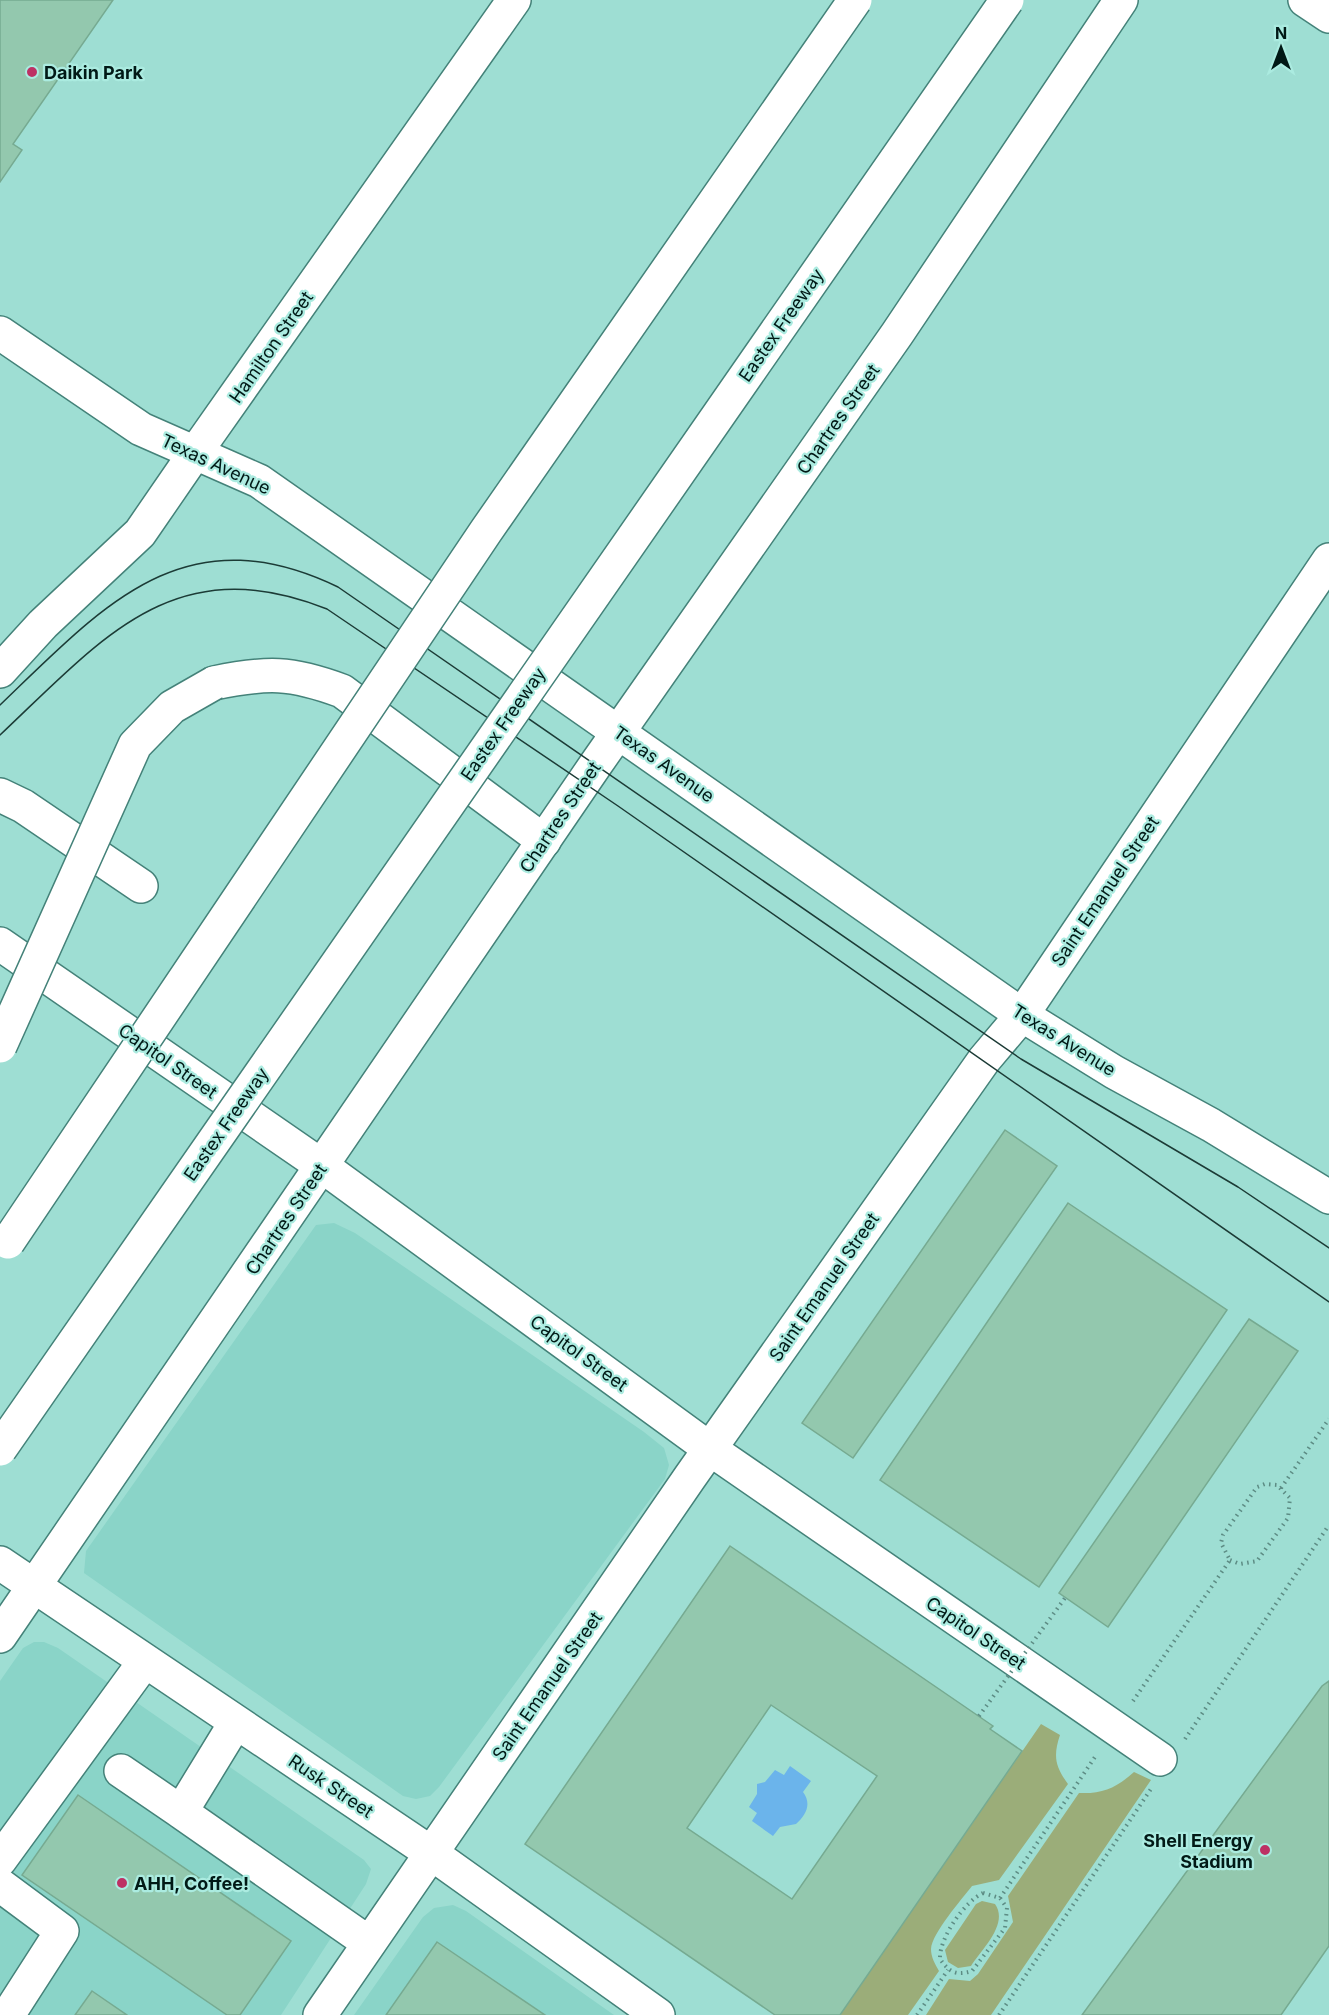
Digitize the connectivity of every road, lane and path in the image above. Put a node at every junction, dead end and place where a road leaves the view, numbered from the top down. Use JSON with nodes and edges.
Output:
{"nodes":[{"id":1,"x":514,"y":0,"type":"edge"},
{"id":2,"x":855,"y":0,"type":"edge"},
{"id":3,"x":1007,"y":0,"type":"edge"},
{"id":4,"x":1121,"y":0,"type":"edge"},
{"id":5,"x":1305,"y":0,"type":"edge"},
{"id":6,"x":1329,"y":16,"type":"edge"},
{"id":7,"x":0,"y":333,"type":"edge"},
{"id":8,"x":195,"y":453,"type":"junction"},
{"id":9,"x":1329,"y":560,"type":"edge"},
{"id":10,"x":0,"y":671,"type":"edge"},
{"id":11,"x":618,"y":732,"type":"junction"},
{"id":12,"x":0,"y":795,"type":"edge"},
{"id":13,"x":544,"y":841,"type":"junction"},
{"id":14,"x":141,"y":886,"type":"dead end"},
{"id":15,"x":0,"y":944,"type":"edge"},
{"id":16,"x":1022,"y":1015,"type":"junction"},
{"id":17,"x":0,"y":1046,"type":"edge"},
{"id":18,"x":322,"y":1166,"type":"junction"},
{"id":19,"x":1329,"y":1197,"type":"edge"},
{"id":20,"x":8,"y":1242,"type":"dead end"},
{"id":21,"x":1329,"y":1419,"type":"edge"},
{"id":22,"x":0,"y":1449,"type":"edge"},
{"id":23,"x":710,"y":1449,"type":"junction"},
{"id":24,"x":1281,"y":1488,"type":"junction"},
{"id":25,"x":1329,"y":1525,"type":"edge"},
{"id":26,"x":1230,"y":1560,"type":"junction"},
{"id":27,"x":0,"y":1563,"type":"edge"},
{"id":28,"x":35,"y":1587,"type":"junction"},
{"id":29,"x":1065,"y":1598,"type":"dead end"},
{"id":30,"x":0,"y":1636,"type":"edge"},
{"id":31,"x":145,"y":1660,"type":"junction"},
{"id":32,"x":979,"y":1716,"type":"dead end"},
{"id":33,"x":236,"y":1722,"type":"junction"},
{"id":34,"x":1115,"y":1728,"type":"junction"},
{"id":35,"x":1164,"y":1762,"type":"junction"},
{"id":36,"x":121,"y":1771,"type":"dead end"},
{"id":37,"x":181,"y":1812,"type":"junction"},
{"id":38,"x":431,"y":1853,"type":"junction"},
{"id":39,"x":0,"y":1860,"type":"edge"},
{"id":40,"x":0,"y":1885,"type":"edge"},
{"id":41,"x":1000,"y":1898,"type":"junction"},
{"id":42,"x":369,"y":1943,"type":"junction"},
{"id":43,"x":948,"y":1970,"type":"junction"},
{"id":44,"x":8,"y":2015,"type":"edge"},
{"id":45,"x":320,"y":2015,"type":"edge"},
{"id":46,"x":658,"y":2015,"type":"edge"},
{"id":47,"x":917,"y":2015,"type":"edge"},
{"id":48,"x":999,"y":2015,"type":"edge"}],
"edges":[{"from":1,"to":8,"type":"main road","name":"Hamilton Street"},
{"from":2,"to":20,"type":"main road","bridge":true},
{"from":3,"to":22,"type":"main road","name":"Eastex Freeway","bridge":true},
{"from":4,"to":11,"type":"main road","name":"Chartres Street"},
{"from":5,"to":6,"type":"main road"},
{"from":7,"to":8,"type":"main road","name":"Texas Avenue"},
{"from":8,"to":10,"type":"main road","name":"Hamilton Street"},
{"from":8,"to":11,"type":"main road","name":"Texas Avenue"},
{"from":9,"to":16,"type":"main road","name":"Saint Emanuel Street"},
{"from":11,"to":13,"type":"main road","name":"Chartres Street"},
{"from":11,"to":16,"type":"main road","name":"Texas Avenue"},
{"from":12,"to":14,"type":"main road"},
{"from":13,"to":17,"type":"main road","bridge":true},
{"from":13,"to":18,"type":"main road","name":"Chartres Street"},
{"from":15,"to":18,"type":"main road","name":"Capitol Street"},
{"from":16,"to":19,"type":"main road","name":"Texas Avenue"},
{"from":16,"to":23,"type":"main road","name":"Saint Emanuel Street"},
{"from":18,"to":23,"type":"main road","name":"Capitol Street"},
{"from":18,"to":28,"type":"main road","name":"Chartres Street"},
{"from":21,"to":24,"type":"path"},
{"from":23,"to":34,"type":"main road","name":"Capitol Street"},
{"from":23,"to":38,"type":"main road","name":"Saint Emanuel Street"},
{"from":24,"to":26,"type":"path"},
{"from":24,"to":26,"type":"path"},
{"from":25,"to":35,"type":"path"},
{"from":26,"to":34,"type":"path"},
{"from":27,"to":28,"type":"main road","name":"Rusk Street"},
{"from":28,"to":30,"type":"main road","name":"Chartres Street"},
{"from":28,"to":31,"type":"main road","name":"Rusk Street"},
{"from":29,"to":32,"type":"path","bridge":true},
{"from":31,"to":33,"type":"main road","name":"Rusk Street"},
{"from":31,"to":39,"type":"main road"},
{"from":33,"to":37,"type":"main road"},
{"from":33,"to":38,"type":"main road","name":"Rusk Street"},
{"from":34,"to":35,"type":"main road","name":"Capitol Street"},
{"from":34,"to":41,"type":"path"},
{"from":35,"to":48,"type":"path"},
{"from":36,"to":37,"type":"main road"},
{"from":37,"to":42,"type":"main road"},
{"from":38,"to":42,"type":"main road","name":"Saint Emanuel Street"},
{"from":38,"to":46,"type":"main road","name":"Rusk Street"},
{"from":40,"to":44,"type":"main road"},
{"from":41,"to":43,"type":"path"},
{"from":41,"to":43,"type":"path"},
{"from":42,"to":45,"type":"main road","name":"Saint Emanuel Street"},
{"from":43,"to":47,"type":"path"}]}
